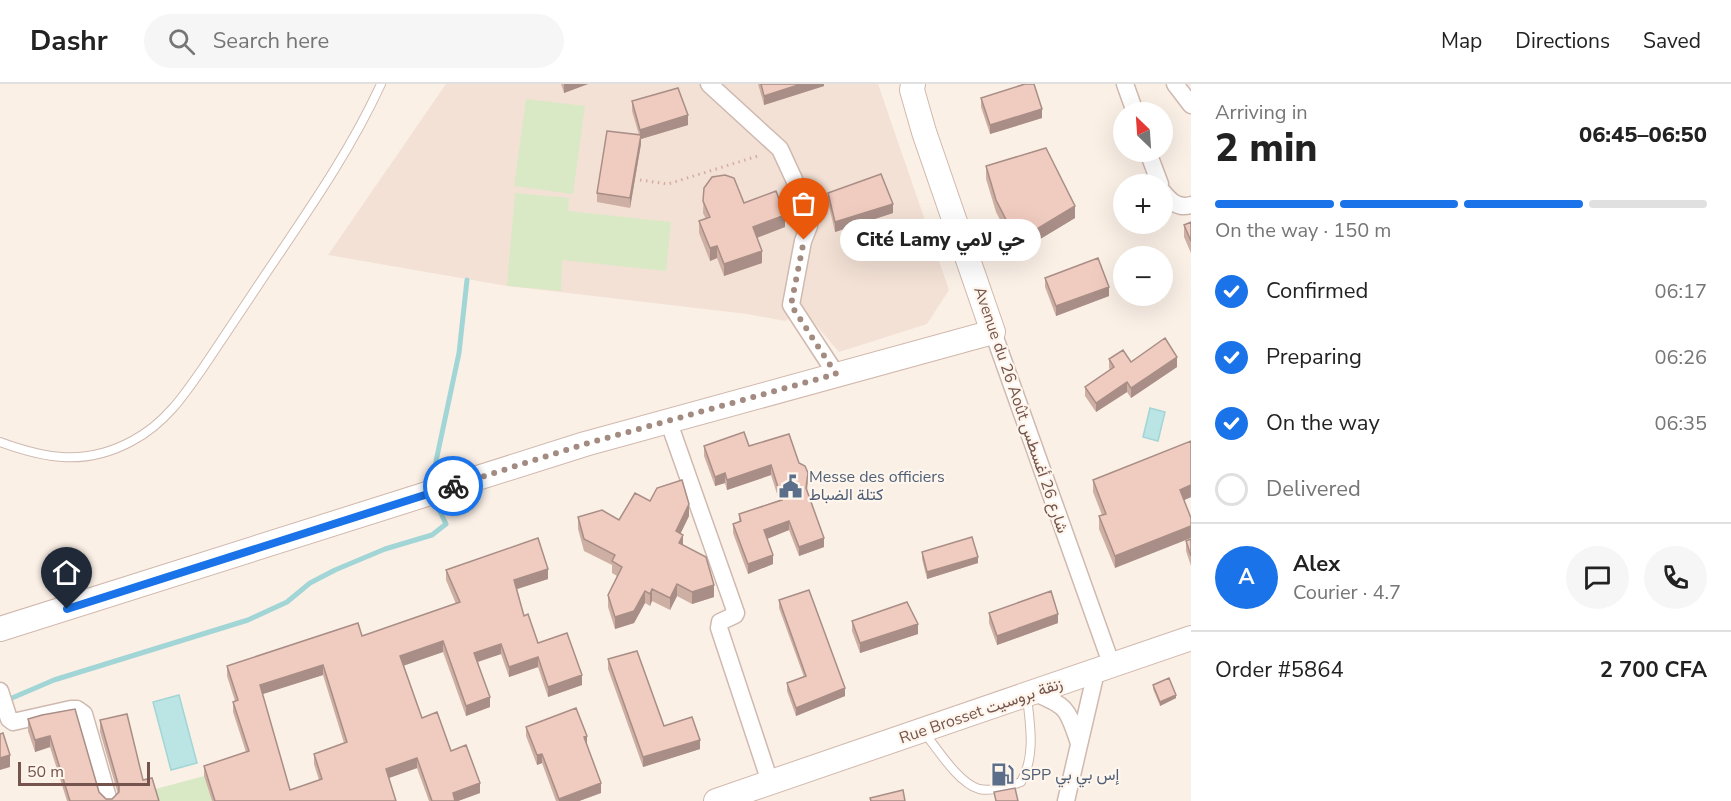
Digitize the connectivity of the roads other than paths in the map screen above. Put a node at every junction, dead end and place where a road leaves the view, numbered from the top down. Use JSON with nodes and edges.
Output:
{"nodes":[{"id":1,"x":381,"y":84,"type":"edge"},
{"id":2,"x":709,"y":84,"type":"edge"},
{"id":3,"x":913,"y":84,"type":"edge"},
{"id":4,"x":1125,"y":84,"type":"edge"},
{"id":5,"x":1175,"y":84,"type":"edge"},
{"id":6,"x":1131,"y":102,"type":"edge"},
{"id":7,"x":1191,"y":105,"type":"edge"},
{"id":8,"x":1173,"y":202,"type":"edge"},
{"id":9,"x":1191,"y":205,"type":"edge"},
{"id":10,"x":993,"y":332,"type":"junction"},
{"id":11,"x":836,"y":374,"type":"junction"},
{"id":12,"x":668,"y":420,"type":"junction"},
{"id":13,"x":0,"y":442,"type":"edge"},
{"id":14,"x":0,"y":629,"type":"edge"},
{"id":15,"x":1191,"y":638,"type":"edge"},
{"id":16,"x":1104,"y":669,"type":"junction"},
{"id":17,"x":1031,"y":694,"type":"junction"},
{"id":18,"x":2,"y":698,"type":"edge"},
{"id":19,"x":923,"y":731,"type":"junction"},
{"id":20,"x":1079,"y":744,"type":"junction"},
{"id":21,"x":770,"y":782,"type":"junction"},
{"id":22,"x":109,"y":801,"type":"edge"},
{"id":23,"x":716,"y":801,"type":"edge"},
{"id":24,"x":1066,"y":801,"type":"edge"}],
"edges":[{"from":1,"to":13,"type":"lane"},
{"from":2,"to":11,"type":"street"},
{"from":3,"to":10,"type":"street","name":"Avenue du 26 Août شارع 26 أغسطس"},
{"from":4,"to":6,"type":"street"},
{"from":5,"to":7,"type":"street"},
{"from":8,"to":9,"type":"street"},
{"from":10,"to":11,"type":"street"},
{"from":10,"to":16,"type":"street","name":"Avenue du 26 Août شارع 26 أغسطس"},
{"from":11,"to":12,"type":"street"},
{"from":12,"to":14,"type":"street"},
{"from":12,"to":21,"type":"street"},
{"from":15,"to":16,"type":"street","name":"Rue Brosset زنقة بروسيت"},
{"from":16,"to":17,"type":"street","name":"Rue Brosset زنقة بروسيت"},
{"from":16,"to":20,"type":"street"},
{"from":17,"to":19,"type":"street","name":"Rue Brosset زنقة بروسيت"},
{"from":17,"to":19,"type":"lane"},
{"from":17,"to":20,"type":"street"},
{"from":18,"to":22,"type":"street"},
{"from":19,"to":21,"type":"street","name":"Rue Brosset زنقة بروسيت"},
{"from":20,"to":24,"type":"street"},
{"from":21,"to":23,"type":"street","name":"Rue Brosset زنقة بروسيت"}]}
